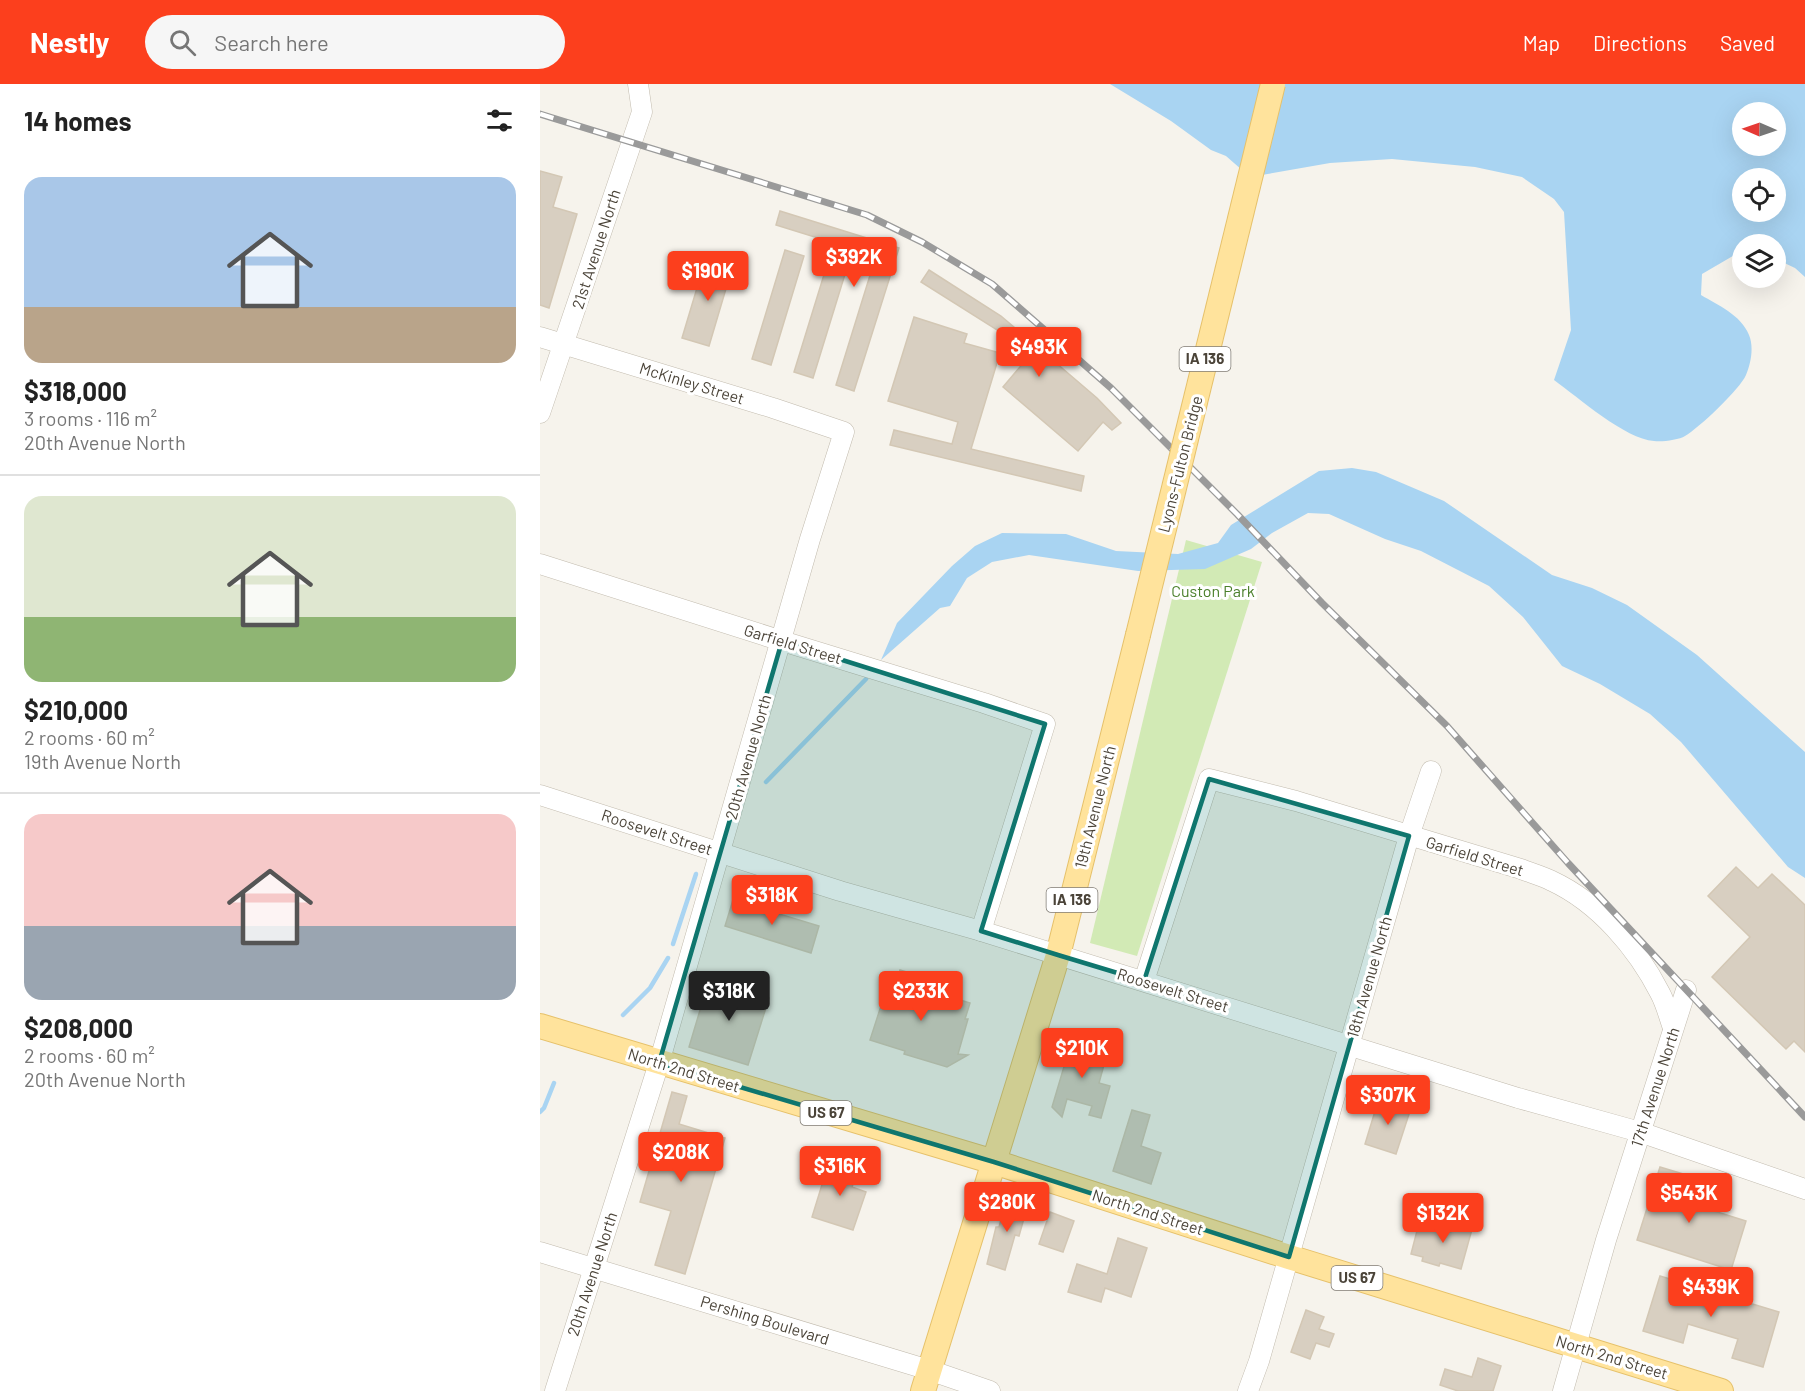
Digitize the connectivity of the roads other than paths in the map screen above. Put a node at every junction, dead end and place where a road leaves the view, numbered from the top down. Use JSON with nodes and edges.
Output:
{"nodes":[{"id":1,"x":638,"y":84,"type":"edge"},
{"id":2,"x":1273,"y":84,"type":"edge"},
{"id":3,"x":540,"y":337,"type":"edge"},
{"id":4,"x":564,"y":344,"type":"junction"},
{"id":5,"x":540,"y":413,"type":"edge"},
{"id":6,"x":844,"y":432,"type":"joint"},
{"id":7,"x":540,"y":564,"type":"edge"},
{"id":8,"x":1138,"y":635,"type":"joint"},
{"id":9,"x":782,"y":641,"type":"junction"},
{"id":10,"x":1431,"y":771,"type":"dead end"},
{"id":11,"x":540,"y":795,"type":"edge"},
{"id":12,"x":1409,"y":836,"type":"junction"},
{"id":13,"x":720,"y":853,"type":"junction"},
{"id":14,"x":981,"y":931,"type":"junction"},
{"id":15,"x":1058,"y":955,"type":"junction"},
{"id":16,"x":1144,"y":981,"type":"junction"},
{"id":17,"x":1686,"y":990,"type":"dead end"},
{"id":18,"x":540,"y":1026,"type":"edge"},
{"id":19,"x":1673,"y":1028,"type":"junction"},
{"id":20,"x":1349,"y":1045,"type":"junction"},
{"id":21,"x":659,"y":1063,"type":"junction"},
{"id":22,"x":1640,"y":1132,"type":"junction"},
{"id":23,"x":994,"y":1162,"type":"junction"},
{"id":24,"x":1805,"y":1189,"type":"edge"},
{"id":25,"x":540,"y":1252,"type":"edge"},
{"id":26,"x":1288,"y":1257,"type":"junction"},
{"id":27,"x":594,"y":1268,"type":"junction"},
{"id":28,"x":1576,"y":1346,"type":"junction"},
{"id":29,"x":926,"y":1381,"type":"edge"},
{"id":30,"x":555,"y":1391,"type":"edge"},
{"id":31,"x":990,"y":1391,"type":"edge"},
{"id":32,"x":1248,"y":1391,"type":"edge"},
{"id":33,"x":1563,"y":1391,"type":"edge"},
{"id":34,"x":1721,"y":1391,"type":"edge"}],
"edges":[{"from":1,"to":4,"type":"street","name":"21st Avenue North"},
{"from":2,"to":8,"type":"main road","name":"Lyons-Fulton Bridge","number":"IA 136","bridge":true},
{"from":3,"to":4,"type":"street","name":"McKinley Street"},
{"from":4,"to":5,"type":"street","name":"21st Avenue North"},
{"from":4,"to":6,"type":"street","name":"McKinley Street"},
{"from":6,"to":9,"type":"street","name":"20th Avenue North"},
{"from":7,"to":9,"type":"street","name":"Garfield Street"},
{"from":8,"to":15,"type":"main road","name":"19th Avenue North","number":"IA 136"},
{"from":9,"to":13,"type":"street","name":"20th Avenue North"},
{"from":9,"to":14,"type":"street","name":"Garfield Street"},
{"from":10,"to":12,"type":"street","name":"18th Avenue North"},
{"from":11,"to":13,"type":"street","name":"Roosevelt Street"},
{"from":12,"to":16,"type":"street","name":"Garfield Street"},
{"from":12,"to":19,"type":"street","name":"Garfield Street"},
{"from":12,"to":20,"type":"street","name":"18th Avenue North"},
{"from":13,"to":14,"type":"street","name":"Roosevelt Street"},
{"from":13,"to":21,"type":"street","name":"20th Avenue North"},
{"from":14,"to":15,"type":"street","name":"Roosevelt Street"},
{"from":15,"to":16,"type":"street","name":"Roosevelt Street"},
{"from":15,"to":23,"type":"main road","name":"19th Avenue North","number":"IA 136"},
{"from":16,"to":20,"type":"street","name":"Roosevelt Street"},
{"from":17,"to":19,"type":"street","name":"17th Avenue North"},
{"from":18,"to":21,"type":"main road","name":"North 2nd Street","number":"US 67"},
{"from":19,"to":22,"type":"street","name":"17th Avenue North"},
{"from":20,"to":22,"type":"street","name":"Roosevelt Street"},
{"from":20,"to":26,"type":"street","name":"18th Avenue North"},
{"from":21,"to":23,"type":"main road","name":"North 2nd Street","number":"US 67"},
{"from":21,"to":27,"type":"street","name":"20th Avenue North"},
{"from":22,"to":24,"type":"street","name":"Roosevelt Street"},
{"from":22,"to":28,"type":"street","name":"17th Avenue North"},
{"from":23,"to":26,"type":"main road","name":"North 2nd Street","number":"US 67"},
{"from":23,"to":29,"type":"main road","name":"19th Avenue North"},
{"from":25,"to":27,"type":"street","name":"Pershing Boulevard"},
{"from":26,"to":28,"type":"main road","name":"North 2nd Street","number":"US 67"},
{"from":26,"to":32,"type":"street","name":"18th Avenue North"},
{"from":27,"to":29,"type":"street","name":"Pershing Boulevard"},
{"from":27,"to":30,"type":"street","name":"20th Avenue North"},
{"from":28,"to":33,"type":"street","name":"17th Avenue North"},
{"from":28,"to":34,"type":"main road","name":"North 2nd Street","number":"US 67"},
{"from":29,"to":31,"type":"street","name":"Pershing Boulevard"}]}
